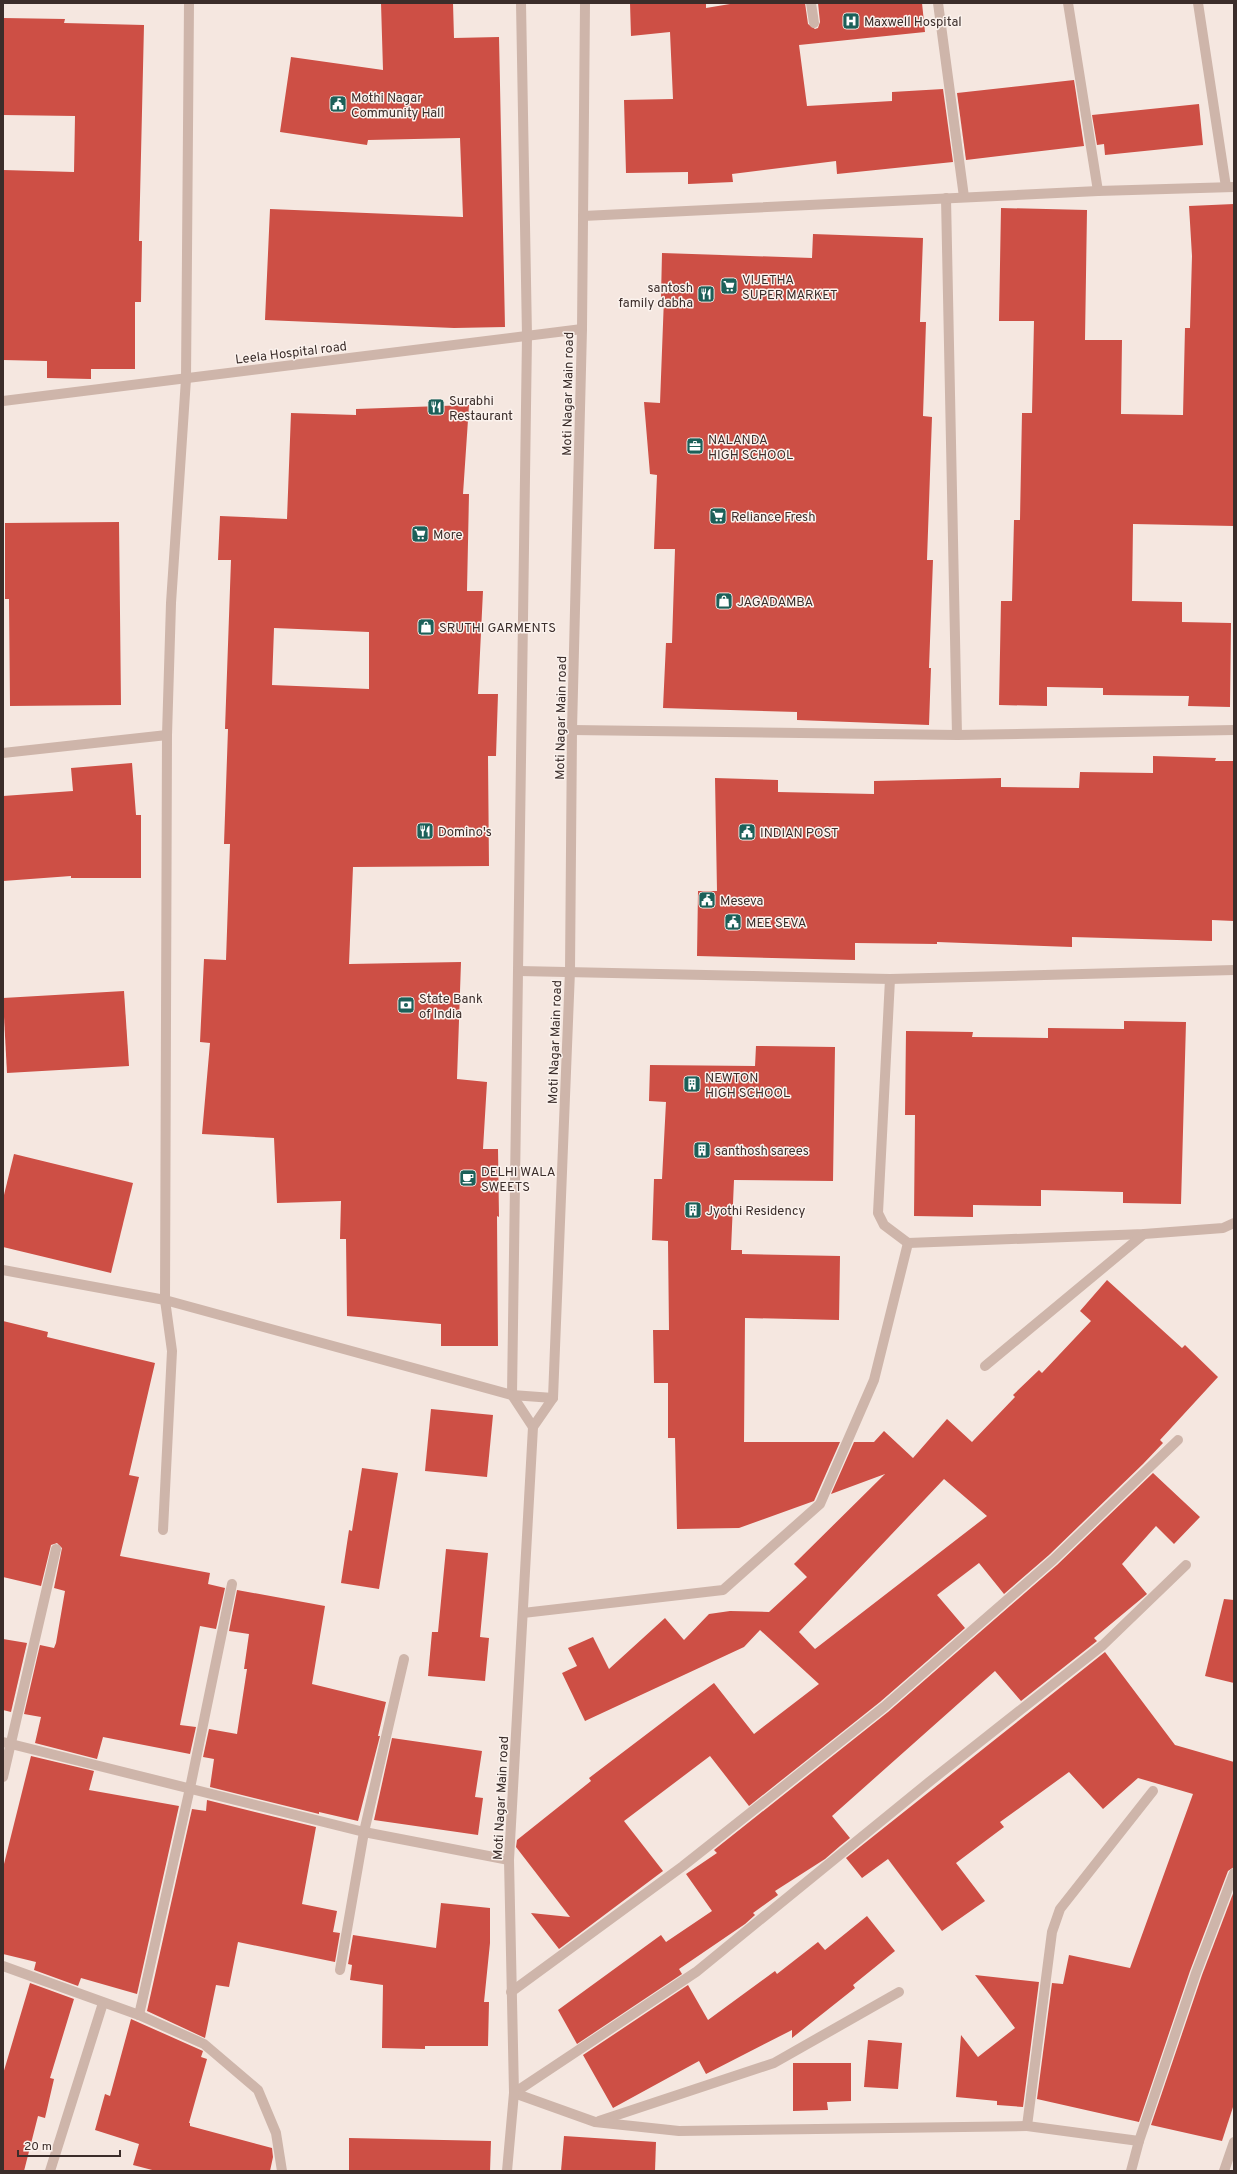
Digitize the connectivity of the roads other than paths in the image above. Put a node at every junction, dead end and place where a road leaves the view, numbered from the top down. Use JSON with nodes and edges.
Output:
{"nodes":[{"id":1,"x":189,"y":3,"type":"edge"},
{"id":2,"x":521,"y":3,"type":"edge"},
{"id":3,"x":585,"y":3,"type":"edge"},
{"id":4,"x":811,"y":3,"type":"edge"},
{"id":5,"x":938,"y":3,"type":"edge"},
{"id":6,"x":1068,"y":3,"type":"edge"},
{"id":7,"x":1198,"y":3,"type":"edge"},
{"id":8,"x":814,"y":23,"type":"dead end"},
{"id":9,"x":1230,"y":187,"type":"edge"},
{"id":10,"x":1098,"y":191,"type":"junction"},
{"id":11,"x":964,"y":197,"type":"junction"},
{"id":12,"x":946,"y":198,"type":"junction"},
{"id":13,"x":583,"y":216,"type":"junction"},
{"id":14,"x":582,"y":329,"type":"junction"},
{"id":15,"x":527,"y":336,"type":"junction"},
{"id":16,"x":186,"y":379,"type":"junction"},
{"id":17,"x":3,"y":401,"type":"edge"},
{"id":18,"x":572,"y":730,"type":"junction"},
{"id":19,"x":1234,"y":730,"type":"edge"},
{"id":20,"x":167,"y":735,"type":"junction"},
{"id":21,"x":957,"y":735,"type":"junction"},
{"id":22,"x":3,"y":753,"type":"edge"},
{"id":23,"x":1234,"y":970,"type":"edge"},
{"id":24,"x":519,"y":971,"type":"junction"},
{"id":25,"x":570,"y":971,"type":"junction"},
{"id":26,"x":890,"y":978,"type":"junction"},
{"id":27,"x":1234,"y":1223,"type":"edge"},
{"id":28,"x":1144,"y":1234,"type":"junction"},
{"id":29,"x":908,"y":1242,"type":"junction"},
{"id":30,"x":3,"y":1270,"type":"edge"},
{"id":31,"x":165,"y":1300,"type":"junction"},
{"id":32,"x":985,"y":1366,"type":"dead end"},
{"id":33,"x":512,"y":1395,"type":"junction"},
{"id":34,"x":553,"y":1398,"type":"junction"},
{"id":35,"x":533,"y":1427,"type":"junction"},
{"id":36,"x":1178,"y":1440,"type":"dead end"},
{"id":37,"x":163,"y":1530,"type":"dead end"},
{"id":38,"x":56,"y":1549,"type":"dead end"},
{"id":39,"x":1186,"y":1565,"type":"dead end"},
{"id":40,"x":232,"y":1584,"type":"dead end"},
{"id":41,"x":523,"y":1613,"type":"junction"},
{"id":42,"x":404,"y":1658,"type":"dead end"},
{"id":43,"x":7,"y":1743,"type":"edge"},
{"id":44,"x":3,"y":1776,"type":"edge"},
{"id":45,"x":190,"y":1788,"type":"junction"},
{"id":46,"x":1153,"y":1790,"type":"dead end"},
{"id":47,"x":364,"y":1832,"type":"junction"},
{"id":48,"x":509,"y":1860,"type":"junction"},
{"id":49,"x":1234,"y":1873,"type":"edge"},
{"id":50,"x":3,"y":1966,"type":"edge"},
{"id":51,"x":340,"y":1970,"type":"dead end"},
{"id":52,"x":511,"y":1992,"type":"junction"},
{"id":53,"x":899,"y":1992,"type":"dead end"},
{"id":54,"x":103,"y":2002,"type":"junction"},
{"id":55,"x":139,"y":2015,"type":"junction"},
{"id":56,"x":514,"y":2093,"type":"junction"},
{"id":57,"x":595,"y":2122,"type":"junction"},
{"id":58,"x":1026,"y":2126,"type":"junction"},
{"id":59,"x":1139,"y":2141,"type":"junction"},
{"id":60,"x":1234,"y":2142,"type":"edge"},
{"id":61,"x":50,"y":2171,"type":"edge"},
{"id":62,"x":282,"y":2171,"type":"edge"},
{"id":63,"x":507,"y":2171,"type":"edge"},
{"id":64,"x":1132,"y":2171,"type":"edge"},
{"id":65,"x":1224,"y":2171,"type":"edge"}],
"edges":[{"from":1,"to":16,"type":"street"},
{"from":2,"to":15,"type":"street"},
{"from":3,"to":13,"type":"street","name":"Moti Nagar Main road"},
{"from":4,"to":8,"type":"street"},
{"from":5,"to":11,"type":"street"},
{"from":6,"to":10,"type":"street"},
{"from":7,"to":9,"type":"street"},
{"from":9,"to":10,"type":"street"},
{"from":10,"to":11,"type":"street"},
{"from":11,"to":12,"type":"street"},
{"from":12,"to":13,"type":"street"},
{"from":12,"to":21,"type":"street"},
{"from":13,"to":14,"type":"street","name":"Moti Nagar Main road"},
{"from":14,"to":15,"type":"street","name":"Leela Hospital road"},
{"from":14,"to":18,"type":"street","name":"Moti Nagar Main road"},
{"from":15,"to":16,"type":"street","name":"Leela Hospital road"},
{"from":15,"to":24,"type":"street"},
{"from":16,"to":17,"type":"street","name":"Leela Hospital road"},
{"from":16,"to":20,"type":"street"},
{"from":18,"to":21,"type":"street"},
{"from":18,"to":25,"type":"street","name":"Moti Nagar Main road"},
{"from":19,"to":21,"type":"street"},
{"from":20,"to":22,"type":"street"},
{"from":20,"to":31,"type":"street"},
{"from":23,"to":26,"type":"street"},
{"from":24,"to":25,"type":"street"},
{"from":24,"to":33,"type":"street"},
{"from":25,"to":26,"type":"street"},
{"from":25,"to":34,"type":"street","name":"Moti Nagar Main road"},
{"from":26,"to":29,"type":"street"},
{"from":27,"to":28,"type":"street"},
{"from":28,"to":29,"type":"street"},
{"from":28,"to":32,"type":"street"},
{"from":29,"to":41,"type":"street"},
{"from":30,"to":31,"type":"street"},
{"from":31,"to":33,"type":"street"},
{"from":31,"to":37,"type":"street"},
{"from":33,"to":34,"type":"street"},
{"from":33,"to":35,"type":"street"},
{"from":34,"to":35,"type":"street"},
{"from":35,"to":41,"type":"street","name":"Moti Nagar Main road"},
{"from":36,"to":52,"type":"street"},
{"from":38,"to":43,"type":"street"},
{"from":39,"to":56,"type":"street"},
{"from":40,"to":45,"type":"street"},
{"from":41,"to":48,"type":"street","name":"Moti Nagar Main road"},
{"from":42,"to":47,"type":"street"},
{"from":43,"to":44,"type":"street"},
{"from":43,"to":45,"type":"street"},
{"from":45,"to":47,"type":"street"},
{"from":45,"to":55,"type":"street"},
{"from":46,"to":58,"type":"street"},
{"from":47,"to":48,"type":"street"},
{"from":47,"to":51,"type":"street"},
{"from":48,"to":52,"type":"street","name":"Moti Nagar Main road"},
{"from":49,"to":59,"type":"street"},
{"from":50,"to":54,"type":"street"},
{"from":52,"to":56,"type":"street","name":"Moti Nagar Main road"},
{"from":53,"to":57,"type":"street"},
{"from":54,"to":55,"type":"street"},
{"from":54,"to":61,"type":"street"},
{"from":55,"to":62,"type":"street"},
{"from":56,"to":57,"type":"street"},
{"from":56,"to":63,"type":"street","name":"Moti Nagar Main road"},
{"from":57,"to":58,"type":"street"},
{"from":58,"to":59,"type":"street"},
{"from":59,"to":64,"type":"street"},
{"from":60,"to":65,"type":"street"}]}
